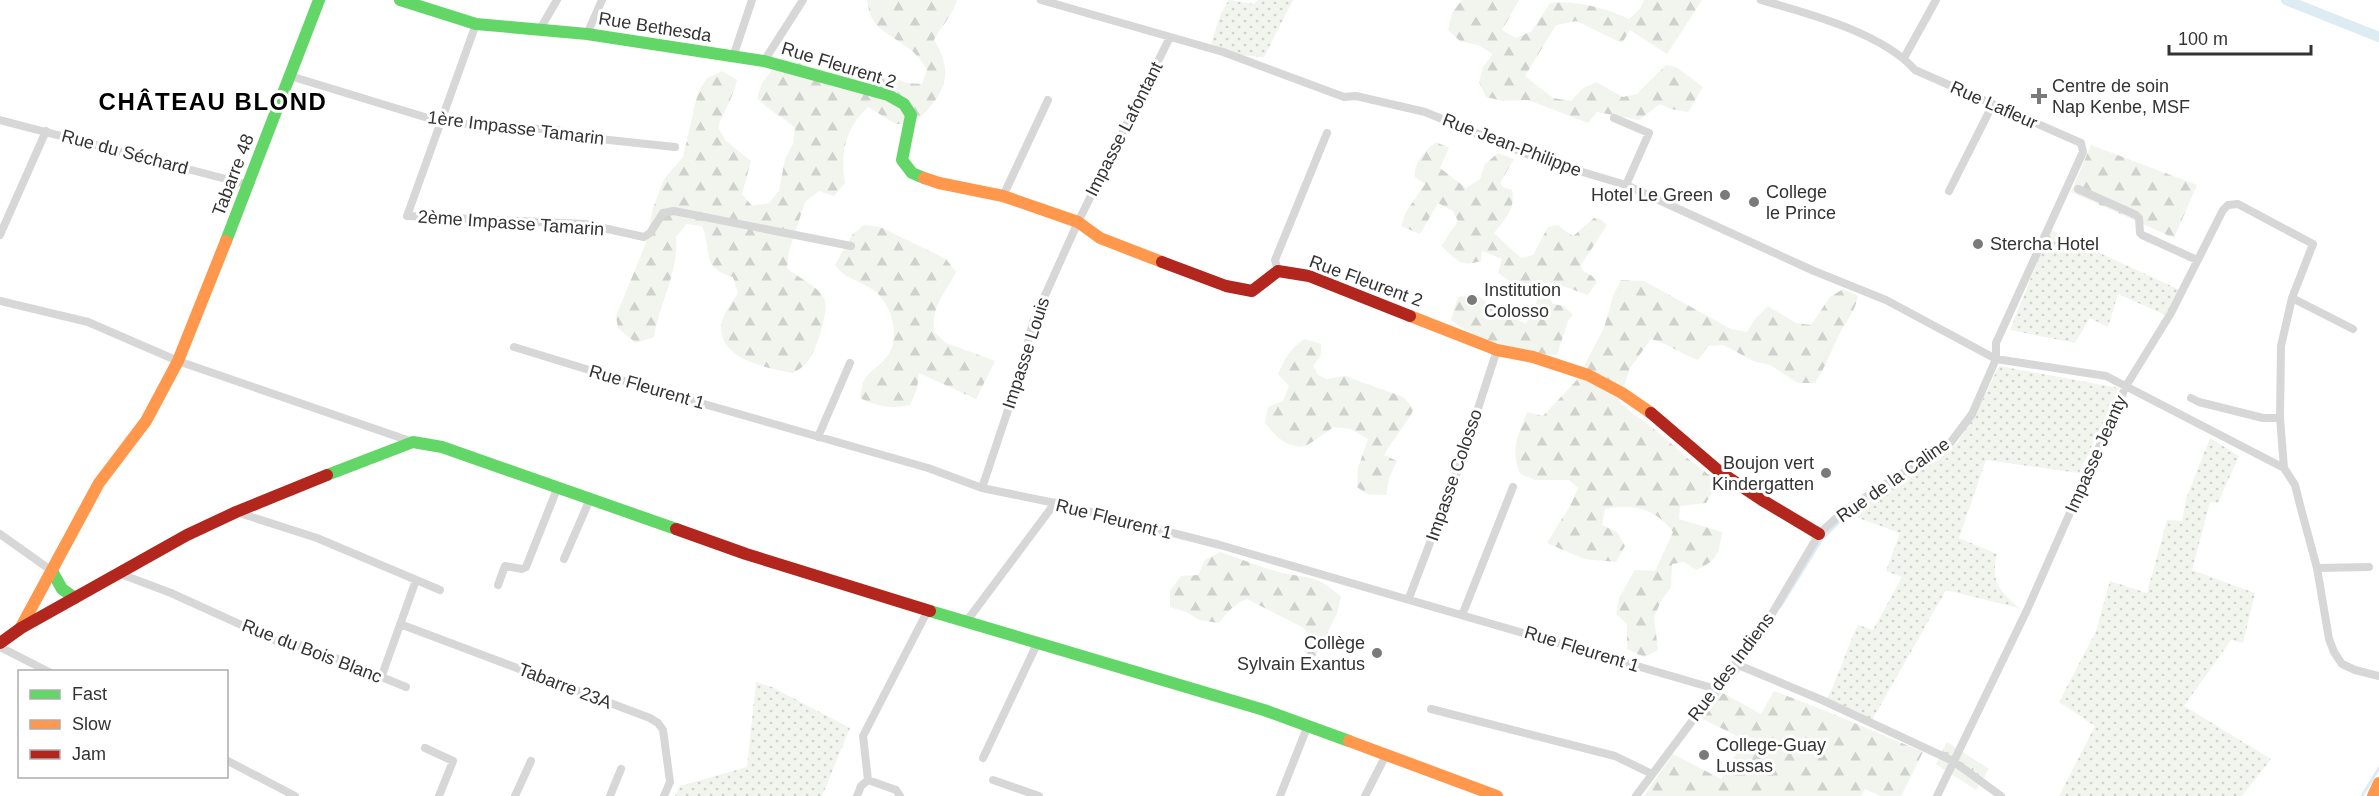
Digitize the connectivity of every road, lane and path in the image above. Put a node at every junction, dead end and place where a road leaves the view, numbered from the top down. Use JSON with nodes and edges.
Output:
{"nodes":[{"id":1,"x":319,"y":0,"type":"edge"},
{"id":2,"x":400,"y":0,"type":"edge"},
{"id":3,"x":557,"y":0,"type":"edge"},
{"id":4,"x":602,"y":0,"type":"edge"},
{"id":5,"x":752,"y":0,"type":"edge"},
{"id":6,"x":803,"y":0,"type":"edge"},
{"id":7,"x":1041,"y":0,"type":"edge"},
{"id":8,"x":1761,"y":0,"type":"edge"},
{"id":9,"x":1936,"y":0,"type":"edge"},
{"id":10,"x":476,"y":24,"type":"junction"},
{"id":11,"x":540,"y":28,"type":"junction"},
{"id":12,"x":587,"y":34,"type":"junction"},
{"id":13,"x":1170,"y":37,"type":"junction"},
{"id":14,"x":733,"y":57,"type":"junction"},
{"id":15,"x":1904,"y":58,"type":"junction"},
{"id":16,"x":764,"y":61,"type":"junction"},
{"id":17,"x":290,"y":76,"type":"junction"},
{"id":18,"x":1048,"y":100,"type":"dead end"},
{"id":19,"x":1993,"y":104,"type":"junction"},
{"id":20,"x":1614,"y":118,"type":"dead end"},
{"id":21,"x":0,"y":120,"type":"edge"},
{"id":22,"x":441,"y":122,"type":"junction"},
{"id":23,"x":46,"y":131,"type":"junction"},
{"id":24,"x":1327,"y":133,"type":"dead end"},
{"id":25,"x":675,"y":147,"type":"dead end"},
{"id":26,"x":249,"y":185,"type":"junction"},
{"id":27,"x":1626,"y":185,"type":"junction"},
{"id":28,"x":2078,"y":189,"type":"dead end"},
{"id":29,"x":1949,"y":191,"type":"dead end"},
{"id":30,"x":1003,"y":196,"type":"junction"},
{"id":31,"x":1078,"y":222,"type":"junction"},
{"id":32,"x":0,"y":235,"type":"edge"},
{"id":33,"x":851,"y":246,"type":"dead end"},
{"id":34,"x":2197,"y":260,"type":"junction"},
{"id":35,"x":1278,"y":271,"type":"junction"},
{"id":36,"x":2292,"y":298,"type":"junction"},
{"id":37,"x":1,"y":303,"type":"edge"},
{"id":38,"x":2353,"y":329,"type":"dead end"},
{"id":39,"x":514,"y":346,"type":"dead end"},
{"id":40,"x":1497,"y":350,"type":"junction"},
{"id":41,"x":1996,"y":359,"type":"junction"},
{"id":42,"x":178,"y":362,"type":"junction"},
{"id":43,"x":850,"y":363,"type":"dead end"},
{"id":44,"x":2126,"y":386,"type":"junction"},
{"id":45,"x":2191,"y":398,"type":"dead end"},
{"id":46,"x":2280,"y":418,"type":"junction"},
{"id":47,"x":818,"y":436,"type":"junction"},
{"id":48,"x":412,"y":442,"type":"junction"},
{"id":49,"x":2284,"y":468,"type":"junction"},
{"id":50,"x":1513,"y":487,"type":"dead end"},
{"id":51,"x":982,"y":488,"type":"junction"},
{"id":52,"x":557,"y":489,"type":"junction"},
{"id":53,"x":590,"y":499,"type":"junction"},
{"id":54,"x":1055,"y":503,"type":"junction"},
{"id":55,"x":236,"y":512,"type":"junction"},
{"id":56,"x":0,"y":534,"type":"edge"},
{"id":57,"x":1819,"y":534,"type":"junction"},
{"id":58,"x":564,"y":559,"type":"dead end"},
{"id":59,"x":2369,"y":567,"type":"dead end"},
{"id":60,"x":2317,"y":568,"type":"junction"},
{"id":61,"x":52,"y":571,"type":"junction"},
{"id":62,"x":118,"y":573,"type":"junction"},
{"id":63,"x":416,"y":580,"type":"junction"},
{"id":64,"x":498,"y":585,"type":"dead end"},
{"id":65,"x":440,"y":590,"type":"dead end"},
{"id":66,"x":75,"y":598,"type":"junction"},
{"id":67,"x":1409,"y":598,"type":"junction"},
{"id":68,"x":928,"y":610,"type":"junction"},
{"id":69,"x":1462,"y":614,"type":"junction"},
{"id":70,"x":966,"y":622,"type":"junction"},
{"id":71,"x":400,"y":624,"type":"junction"},
{"id":72,"x":21,"y":628,"type":"junction"},
{"id":73,"x":1037,"y":644,"type":"junction"},
{"id":74,"x":0,"y":645,"type":"edge"},
{"id":75,"x":1736,"y":664,"type":"junction"},
{"id":76,"x":45,"y":670,"type":"edge"},
{"id":77,"x":2379,"y":676,"type":"edge"},
{"id":78,"x":381,"y":678,"type":"junction"},
{"id":79,"x":406,"y":687,"type":"dead end"},
{"id":80,"x":1716,"y":689,"type":"junction"},
{"id":81,"x":1431,"y":710,"type":"dead end"},
{"id":82,"x":1308,"y":725,"type":"junction"},
{"id":83,"x":425,"y":748,"type":"dead end"},
{"id":84,"x":1386,"y":755,"type":"junction"},
{"id":85,"x":983,"y":758,"type":"dead end"},
{"id":86,"x":228,"y":761,"type":"edge"},
{"id":87,"x":531,"y":761,"type":"dead end"},
{"id":88,"x":1953,"y":761,"type":"junction"},
{"id":89,"x":621,"y":769,"type":"dead end"},
{"id":90,"x":1652,"y":774,"type":"junction"},
{"id":91,"x":868,"y":780,"type":"junction"},
{"id":92,"x":993,"y":780,"type":"dead end"},
{"id":93,"x":2379,"y":783,"type":"edge"},
{"id":94,"x":295,"y":796,"type":"edge"},
{"id":95,"x":439,"y":796,"type":"edge"},
{"id":96,"x":515,"y":796,"type":"edge"},
{"id":97,"x":610,"y":796,"type":"edge"},
{"id":98,"x":664,"y":796,"type":"edge"},
{"id":99,"x":857,"y":796,"type":"edge"},
{"id":100,"x":900,"y":796,"type":"edge"},
{"id":101,"x":1039,"y":796,"type":"edge"},
{"id":102,"x":1280,"y":796,"type":"edge"},
{"id":103,"x":1365,"y":796,"type":"edge"},
{"id":104,"x":1497,"y":796,"type":"edge"},
{"id":105,"x":1636,"y":796,"type":"edge"},
{"id":106,"x":1937,"y":796,"type":"edge"},
{"id":107,"x":2001,"y":796,"type":"edge"},
{"id":108,"x":2373,"y":796,"type":"edge"}],
"edges":[{"from":1,"to":17,"type":"street","name":"Tabarre 48"},
{"from":2,"to":10,"type":"street","name":"Rue Bethesda"},
{"from":3,"to":11,"type":"street"},
{"from":4,"to":12,"type":"street"},
{"from":5,"to":14,"type":"street"},
{"from":6,"to":16,"type":"street"},
{"from":7,"to":13,"type":"street","name":"Rue Jean-Philippe"},
{"from":8,"to":15,"type":"street","name":"Rue Lafleur"},
{"from":9,"to":15,"type":"street"},
{"from":10,"to":11,"type":"street","name":"Rue Bethesda"},
{"from":10,"to":22,"type":"street"},
{"from":11,"to":12,"type":"street","name":"Rue Bethesda"},
{"from":12,"to":14,"type":"street","name":"Rue Bethesda"},
{"from":13,"to":27,"type":"street","name":"Rue Jean-Philippe"},
{"from":13,"to":31,"type":"street","name":"Impasse Lafontant"},
{"from":14,"to":16,"type":"street","name":"Rue Bethesda"},
{"from":15,"to":19,"type":"street","name":"Rue Lafleur"},
{"from":16,"to":30,"type":"street","name":"Rue Fleurent 2"},
{"from":17,"to":22,"type":"street","name":"1ère Impasse Tamarin"},
{"from":17,"to":26,"type":"street","name":"Tabarre 48"},
{"from":18,"to":30,"type":"street"},
{"from":19,"to":29,"type":"street"},
{"from":19,"to":41,"type":"street","name":"Rue Lafleur"},
{"from":20,"to":27,"type":"street"},
{"from":21,"to":23,"type":"street","name":"Rue du Séchard"},
{"from":22,"to":25,"type":"street","name":"1ère Impasse Tamarin"},
{"from":22,"to":33,"type":"street","name":"2ème Impasse Tamarin"},
{"from":23,"to":26,"type":"street","name":"Rue du Séchard"},
{"from":23,"to":32,"type":"street"},
{"from":24,"to":35,"type":"street"},
{"from":26,"to":42,"type":"street","name":"Tabarre 48"},
{"from":27,"to":41,"type":"street","name":"Rue Jean-Philippe"},
{"from":28,"to":34,"type":"street"},
{"from":30,"to":31,"type":"street","name":"Rue Fleurent 2"},
{"from":31,"to":35,"type":"street","name":"Rue Fleurent 2"},
{"from":31,"to":51,"type":"street","name":"Impasse Louis"},
{"from":34,"to":36,"type":"street","name":"Impasse Jeanty"},
{"from":34,"to":44,"type":"street","name":"Impasse Jeanty"},
{"from":35,"to":40,"type":"street","name":"Rue Fleurent 2"},
{"from":36,"to":38,"type":"street"},
{"from":36,"to":46,"type":"street"},
{"from":37,"to":42,"type":"street"},
{"from":39,"to":47,"type":"street","name":"Rue Fleurent 1"},
{"from":40,"to":57,"type":"street","name":"Rue Fleurent 2"},
{"from":40,"to":67,"type":"street","name":"Impasse Colosso"},
{"from":41,"to":44,"type":"street","name":"Rue Jean-Philippe"},
{"from":41,"to":57,"type":"street","name":"Rue de la Caline"},
{"from":42,"to":48,"type":"street"},
{"from":42,"to":61,"type":"street","name":"Tabarre 48"},
{"from":43,"to":47,"type":"street"},
{"from":44,"to":49,"type":"street","name":"Rue Jean-Philippe"},
{"from":44,"to":88,"type":"street","name":"Impasse Jeanty"},
{"from":45,"to":46,"type":"street"},
{"from":46,"to":49,"type":"street"},
{"from":47,"to":51,"type":"street","name":"Rue Fleurent 1"},
{"from":48,"to":52,"type":"street"},
{"from":48,"to":55,"type":"street"},
{"from":49,"to":60,"type":"street"},
{"from":50,"to":69,"type":"street"},
{"from":51,"to":54,"type":"street","name":"Rue Fleurent 1"},
{"from":52,"to":53,"type":"street"},
{"from":52,"to":64,"type":"street"},
{"from":53,"to":58,"type":"street"},
{"from":53,"to":68,"type":"street"},
{"from":54,"to":67,"type":"street","name":"Rue Fleurent 1"},
{"from":54,"to":70,"type":"street"},
{"from":55,"to":62,"type":"street"},
{"from":55,"to":63,"type":"street"},
{"from":56,"to":61,"type":"street"},
{"from":57,"to":75,"type":"street","name":"Rue des Indiens"},
{"from":59,"to":60,"type":"street"},
{"from":60,"to":77,"type":"street"},
{"from":61,"to":66,"type":"street"},
{"from":61,"to":72,"type":"street","name":"Tabarre 48"},
{"from":62,"to":66,"type":"street"},
{"from":62,"to":78,"type":"street","name":"Rue du Bois Blanc"},
{"from":63,"to":65,"type":"street"},
{"from":63,"to":71,"type":"street"},
{"from":66,"to":72,"type":"street"},
{"from":67,"to":69,"type":"street","name":"Rue Fleurent 1"},
{"from":68,"to":70,"type":"street"},
{"from":68,"to":91,"type":"street"},
{"from":69,"to":80,"type":"street","name":"Rue Fleurent 1"},
{"from":70,"to":73,"type":"street"},
{"from":71,"to":78,"type":"street"},
{"from":71,"to":98,"type":"street","name":"Tabarre 23A"},
{"from":72,"to":74,"type":"street"},
{"from":73,"to":82,"type":"street"},
{"from":73,"to":85,"type":"street"},
{"from":74,"to":76,"type":"street"},
{"from":75,"to":80,"type":"street","name":"Rue des Indiens"},
{"from":75,"to":88,"type":"street"},
{"from":78,"to":79,"type":"street","name":"Rue du Bois Blanc"},
{"from":80,"to":90,"type":"street","name":"Rue des Indiens"},
{"from":81,"to":90,"type":"street"},
{"from":82,"to":84,"type":"street"},
{"from":82,"to":102,"type":"street"},
{"from":83,"to":95,"type":"street"},
{"from":84,"to":103,"type":"street"},
{"from":84,"to":104,"type":"street"},
{"from":86,"to":94,"type":"street"},
{"from":87,"to":96,"type":"street"},
{"from":88,"to":106,"type":"street","name":"Impasse Jeanty"},
{"from":88,"to":107,"type":"street"},
{"from":89,"to":97,"type":"street"},
{"from":90,"to":105,"type":"street","name":"Rue des Indiens"},
{"from":91,"to":99,"type":"street"},
{"from":91,"to":100,"type":"street"},
{"from":92,"to":101,"type":"street"},
{"from":93,"to":108,"type":"street"}]}
